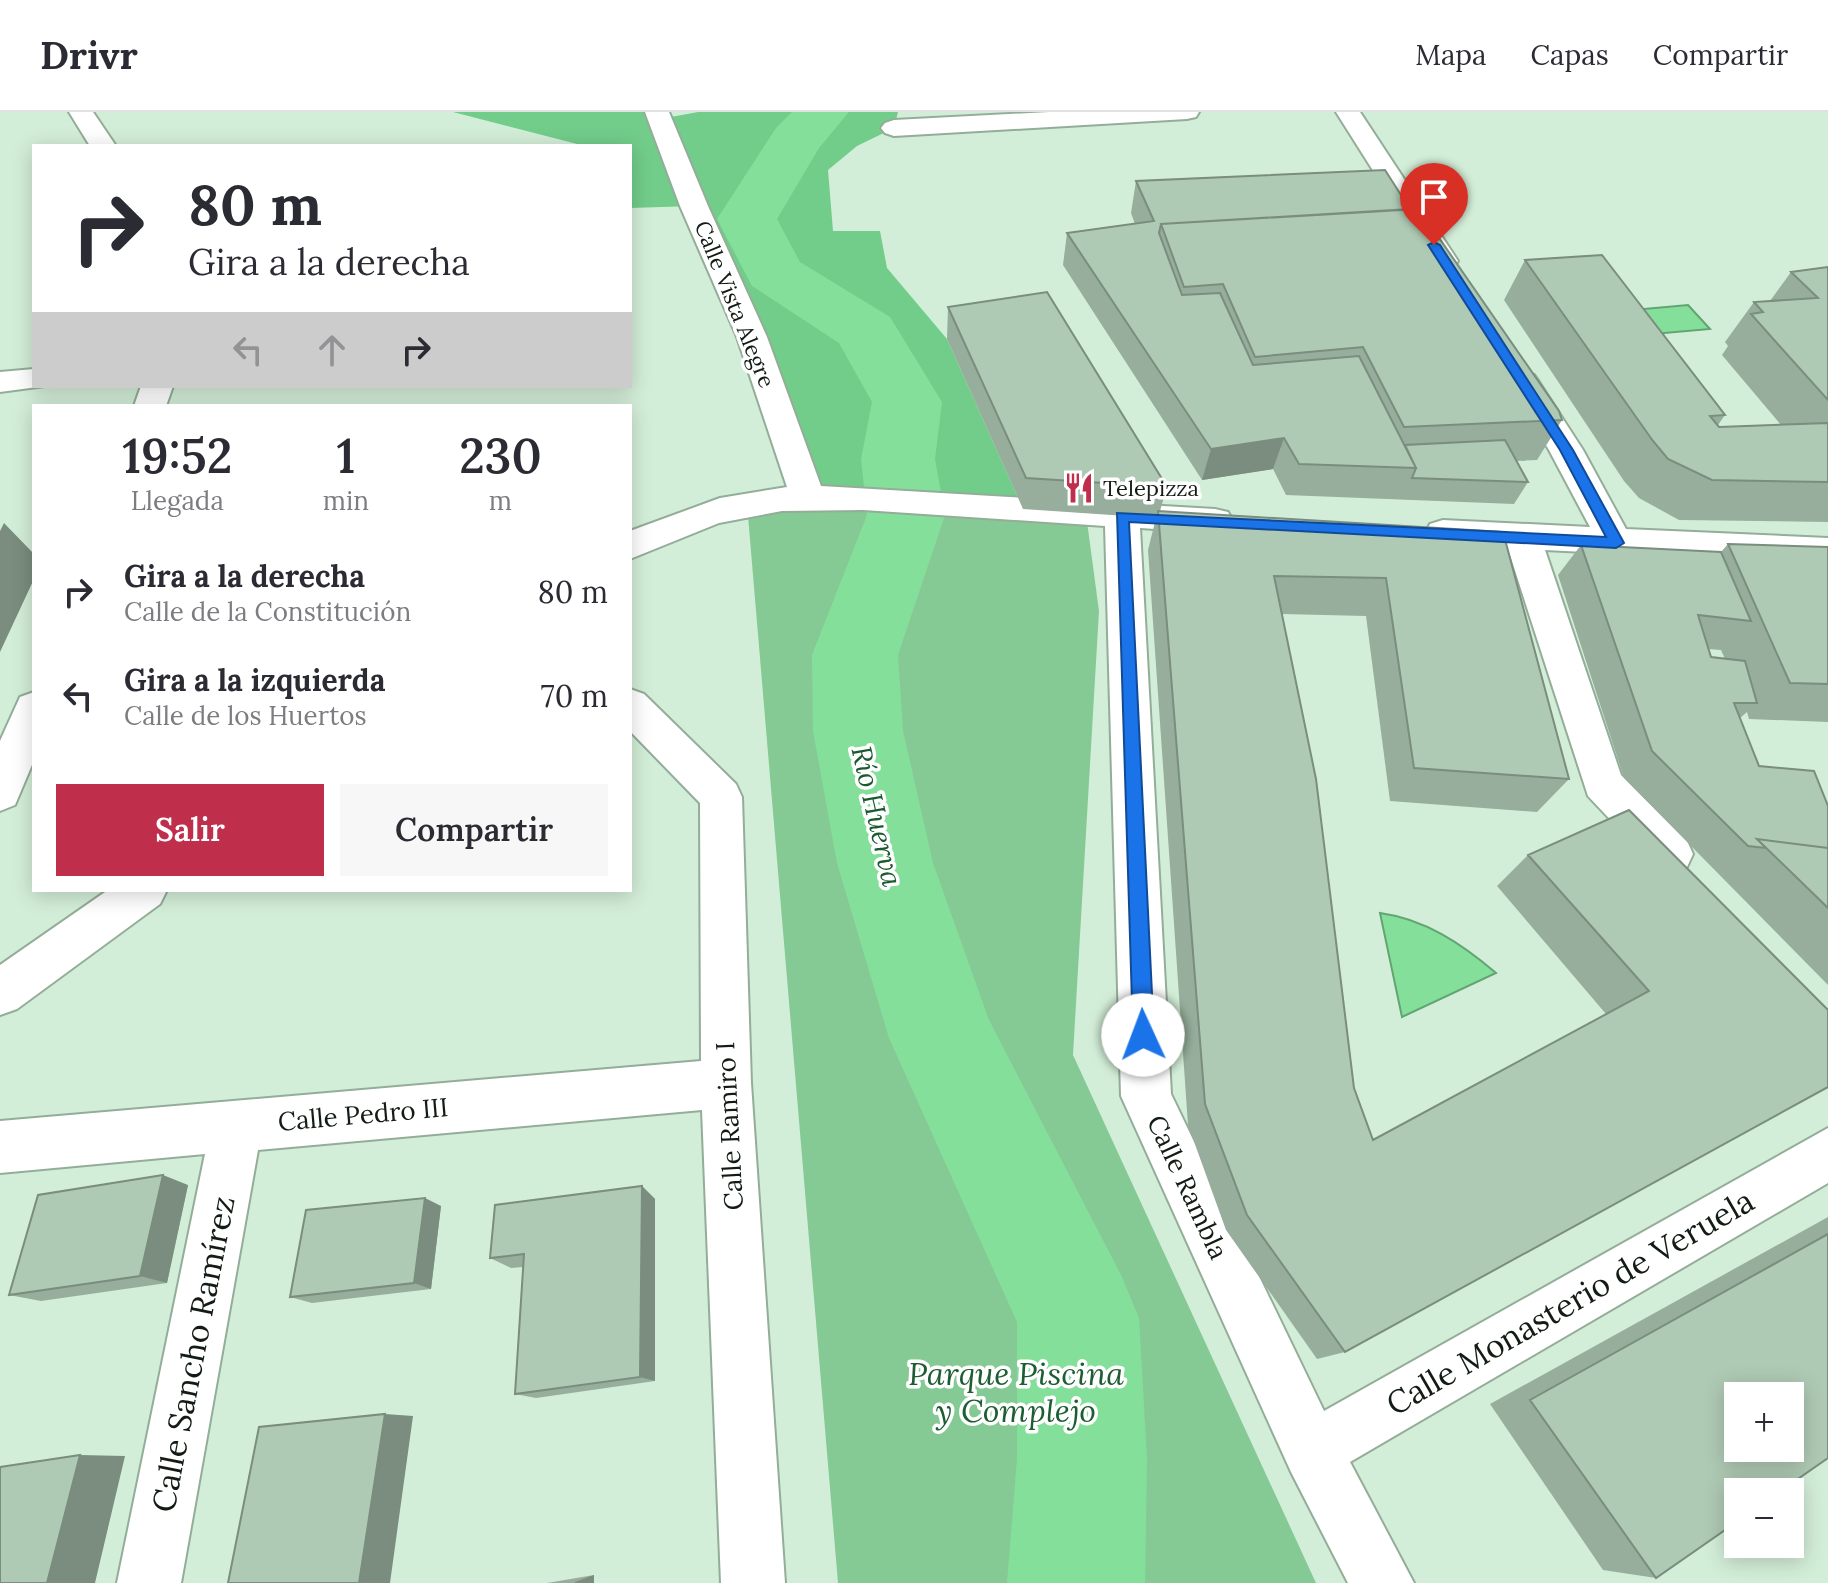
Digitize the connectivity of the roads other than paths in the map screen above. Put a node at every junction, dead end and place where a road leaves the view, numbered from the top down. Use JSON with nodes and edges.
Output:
{"nodes":[{"id":1,"x":81,"y":112,"type":"edge"},
{"id":2,"x":657,"y":112,"type":"edge"},
{"id":3,"x":1187,"y":112,"type":"edge"},
{"id":4,"x":1348,"y":112,"type":"edge"},
{"id":5,"x":1061,"y":115,"type":"edge"},
{"id":6,"x":894,"y":128,"type":"dead end"},
{"id":7,"x":102,"y":144,"type":"edge"},
{"id":8,"x":1460,"y":285,"type":"edge"},
{"id":9,"x":1509,"y":362,"type":"edge"},
{"id":10,"x":32,"y":379,"type":"edge"},
{"id":11,"x":0,"y":382,"type":"edge"},
{"id":12,"x":808,"y":498,"type":"junction"},
{"id":13,"x":1122,"y":516,"type":"junction"},
{"id":14,"x":1252,"y":523,"type":"edge"},
{"id":15,"x":1407,"y":531,"type":"edge"},
{"id":16,"x":1522,"y":537,"type":"junction"},
{"id":17,"x":1616,"y":543,"type":"junction"},
{"id":18,"x":632,"y":545,"type":"edge"},
{"id":19,"x":1828,"y":551,"type":"edge"},
{"id":20,"x":632,"y":707,"type":"edge"},
{"id":21,"x":32,"y":713,"type":"edge"},
{"id":22,"x":0,"y":793,"type":"edge"},
{"id":23,"x":1699,"y":883,"type":"edge"},
{"id":24,"x":141,"y":892,"type":"edge"},
{"id":25,"x":0,"y":993,"type":"edge"},
{"id":26,"x":726,"y":1083,"type":"junction"},
{"id":27,"x":237,"y":1125,"type":"junction"},
{"id":28,"x":0,"y":1147,"type":"edge"},
{"id":29,"x":1828,"y":1154,"type":"edge"},
{"id":30,"x":1312,"y":1451,"type":"junction"},
{"id":31,"x":149,"y":1583,"type":"edge"},
{"id":32,"x":753,"y":1583,"type":"edge"},
{"id":33,"x":1382,"y":1583,"type":"edge"}],
"edges":[{"from":1,"to":7,"type":"street"},
{"from":2,"to":12,"type":"street","name":"Calle Vista Alegre"},
{"from":3,"to":5,"type":"street"},
{"from":4,"to":8,"type":"street"},
{"from":5,"to":6,"type":"street"},
{"from":9,"to":17,"type":"street"},
{"from":10,"to":11,"type":"street"},
{"from":12,"to":13,"type":"street"},
{"from":12,"to":18,"type":"street"},
{"from":13,"to":14,"type":"street"},
{"from":13,"to":30,"type":"street","name":"Calle Rambla"},
{"from":15,"to":16,"type":"street"},
{"from":16,"to":17,"type":"street"},
{"from":16,"to":23,"type":"street"},
{"from":17,"to":19,"type":"street"},
{"from":20,"to":26,"type":"street","name":"Calle Ramiro I"},
{"from":21,"to":22,"type":"street"},
{"from":24,"to":25,"type":"street"},
{"from":26,"to":27,"type":"street","name":"Calle Pedro III"},
{"from":26,"to":32,"type":"street","name":"Calle Ramiro I"},
{"from":27,"to":28,"type":"street","name":"Calle Pedro III"},
{"from":27,"to":31,"type":"street","name":"Calle Sancho Ramírez"},
{"from":29,"to":30,"type":"street","name":"Calle Monasterio de Veruela"},
{"from":30,"to":33,"type":"street","name":"Calle Rambla"}]}
